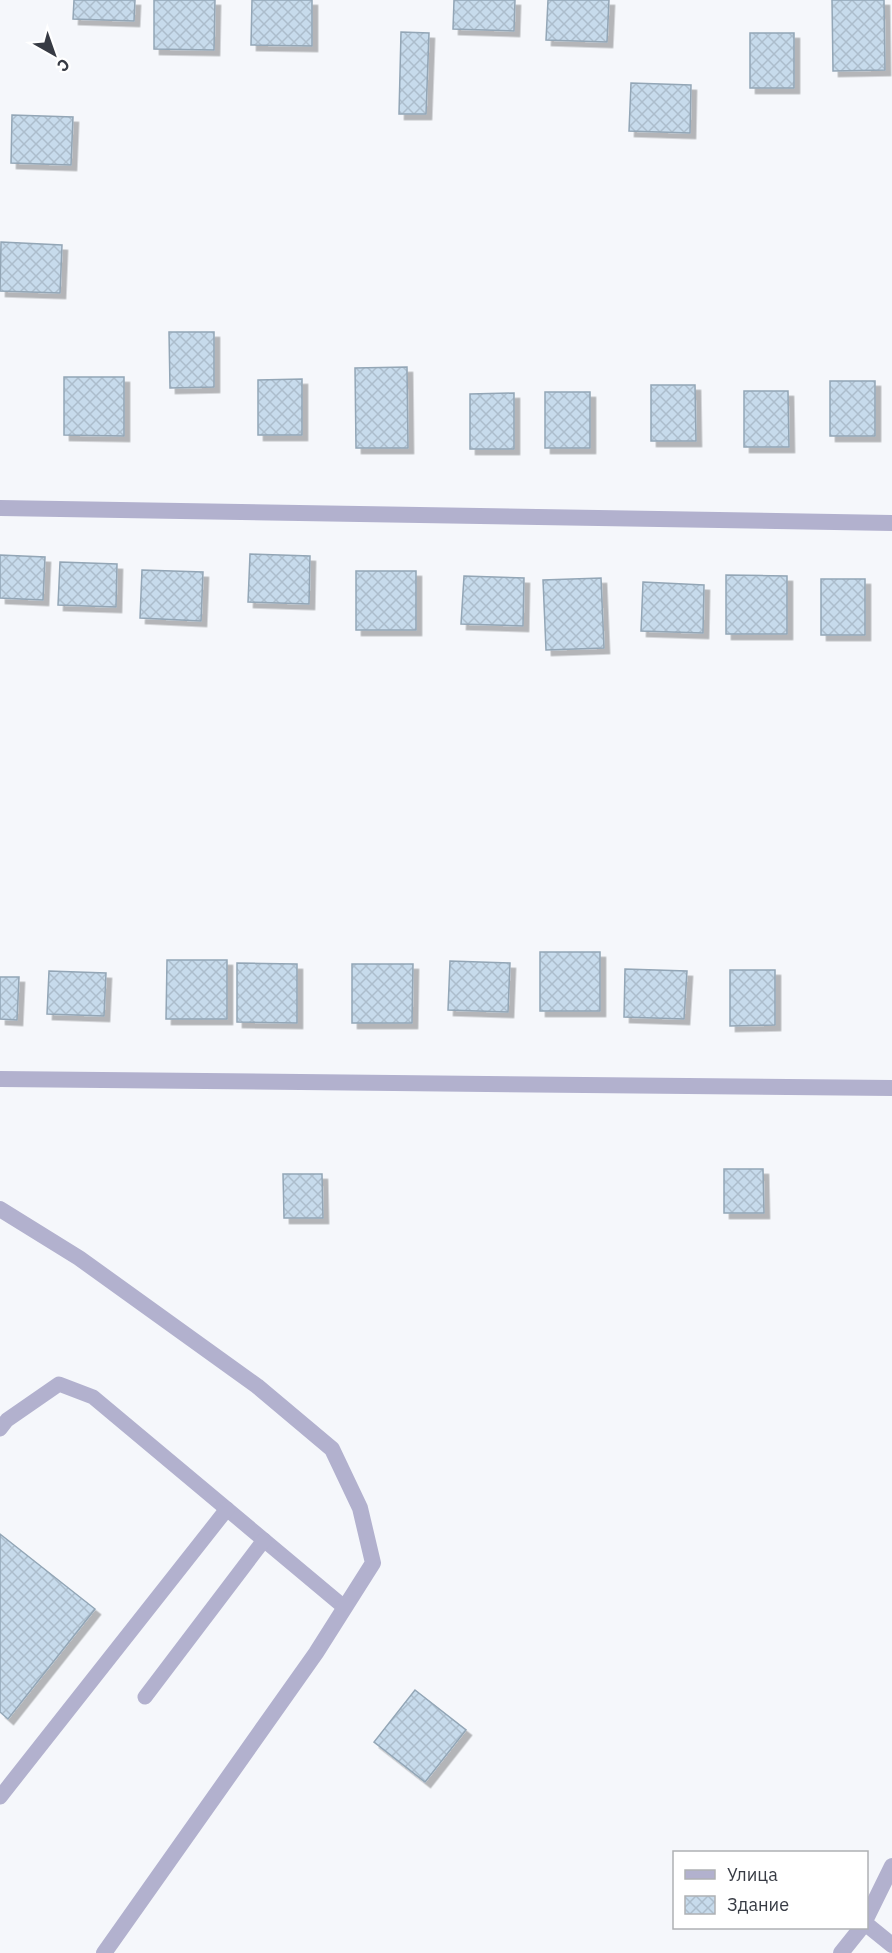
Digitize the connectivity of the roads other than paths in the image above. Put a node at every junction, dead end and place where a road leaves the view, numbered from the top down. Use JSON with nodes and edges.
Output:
{"nodes":[{"id":1,"x":0,"y":507,"type":"edge"},
{"id":2,"x":892,"y":523,"type":"edge"},
{"id":3,"x":0,"y":1079,"type":"edge"},
{"id":4,"x":892,"y":1088,"type":"edge"},
{"id":5,"x":0,"y":1209,"type":"edge"},
{"id":6,"x":0,"y":1429,"type":"edge"},
{"id":7,"x":227,"y":1509,"type":"junction"},
{"id":8,"x":264,"y":1540,"type":"junction"},
{"id":9,"x":344,"y":1607,"type":"junction"},
{"id":10,"x":145,"y":1697,"type":"dead end"},
{"id":11,"x":0,"y":1797,"type":"edge"},
{"id":12,"x":892,"y":1866,"type":"edge"},
{"id":13,"x":868,"y":1917,"type":"edge"},
{"id":14,"x":868,"y":1925,"type":"edge"},
{"id":15,"x":860,"y":1929,"type":"edge"},
{"id":16,"x":892,"y":1945,"type":"edge"},
{"id":17,"x":104,"y":1953,"type":"edge"},
{"id":18,"x":841,"y":1953,"type":"edge"}],
"edges":[{"from":1,"to":2,"type":"street"},
{"from":3,"to":4,"type":"street"},
{"from":5,"to":9,"type":"street"},
{"from":6,"to":7,"type":"lane"},
{"from":7,"to":8,"type":"lane"},
{"from":7,"to":11,"type":"lane"},
{"from":8,"to":9,"type":"lane"},
{"from":8,"to":10,"type":"lane"},
{"from":9,"to":17,"type":"street"},
{"from":12,"to":13,"type":"street"},
{"from":14,"to":16,"type":"street"},
{"from":15,"to":18,"type":"street"}]}
